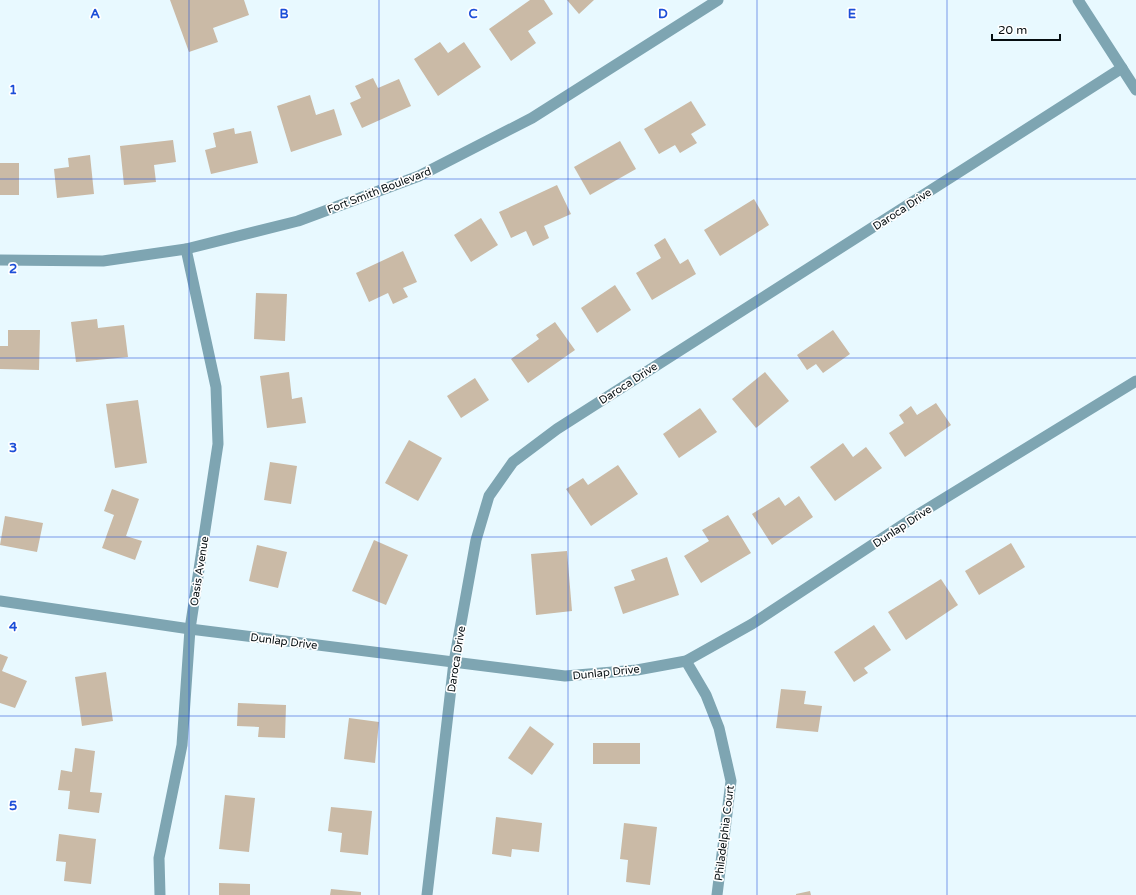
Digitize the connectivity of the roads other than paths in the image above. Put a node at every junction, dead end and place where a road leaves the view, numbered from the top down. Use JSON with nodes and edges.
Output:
{"nodes":[{"id":1,"x":1078,"y":0,"type":"edge"},
{"id":2,"x":712,"y":2,"type":"edge"},
{"id":3,"x":1122,"y":68,"type":"junction"},
{"id":4,"x":1136,"y":90,"type":"edge"},
{"id":5,"x":186,"y":249,"type":"junction"},
{"id":6,"x":0,"y":260,"type":"edge"},
{"id":7,"x":1136,"y":381,"type":"edge"},
{"id":8,"x":0,"y":601,"type":"edge"},
{"id":9,"x":190,"y":628,"type":"junction"},
{"id":10,"x":686,"y":661,"type":"junction"},
{"id":11,"x":454,"y":662,"type":"junction"},
{"id":12,"x":160,"y":895,"type":"edge"},
{"id":13,"x":426,"y":895,"type":"edge"},
{"id":14,"x":717,"y":895,"type":"edge"}],
"edges":[{"from":1,"to":3,"type":"street"},
{"from":2,"to":5,"type":"street","name":"Fort Smith Boulevard"},
{"from":3,"to":4,"type":"street"},
{"from":3,"to":11,"type":"street","name":"Daroca Drive"},
{"from":5,"to":6,"type":"street","name":"Fort Smith Boulevard"},
{"from":5,"to":9,"type":"street","name":"Oasis Avenue"},
{"from":7,"to":10,"type":"street","name":"Dunlap Drive"},
{"from":8,"to":9,"type":"street","name":"Dunlap Drive"},
{"from":9,"to":11,"type":"street","name":"Dunlap Drive"},
{"from":9,"to":12,"type":"street","name":"Oasis Avenue"},
{"from":10,"to":11,"type":"street","name":"Dunlap Drive"},
{"from":10,"to":14,"type":"street","name":"Philadelphia Court"},
{"from":11,"to":13,"type":"street","name":"Daroca Drive"}]}
